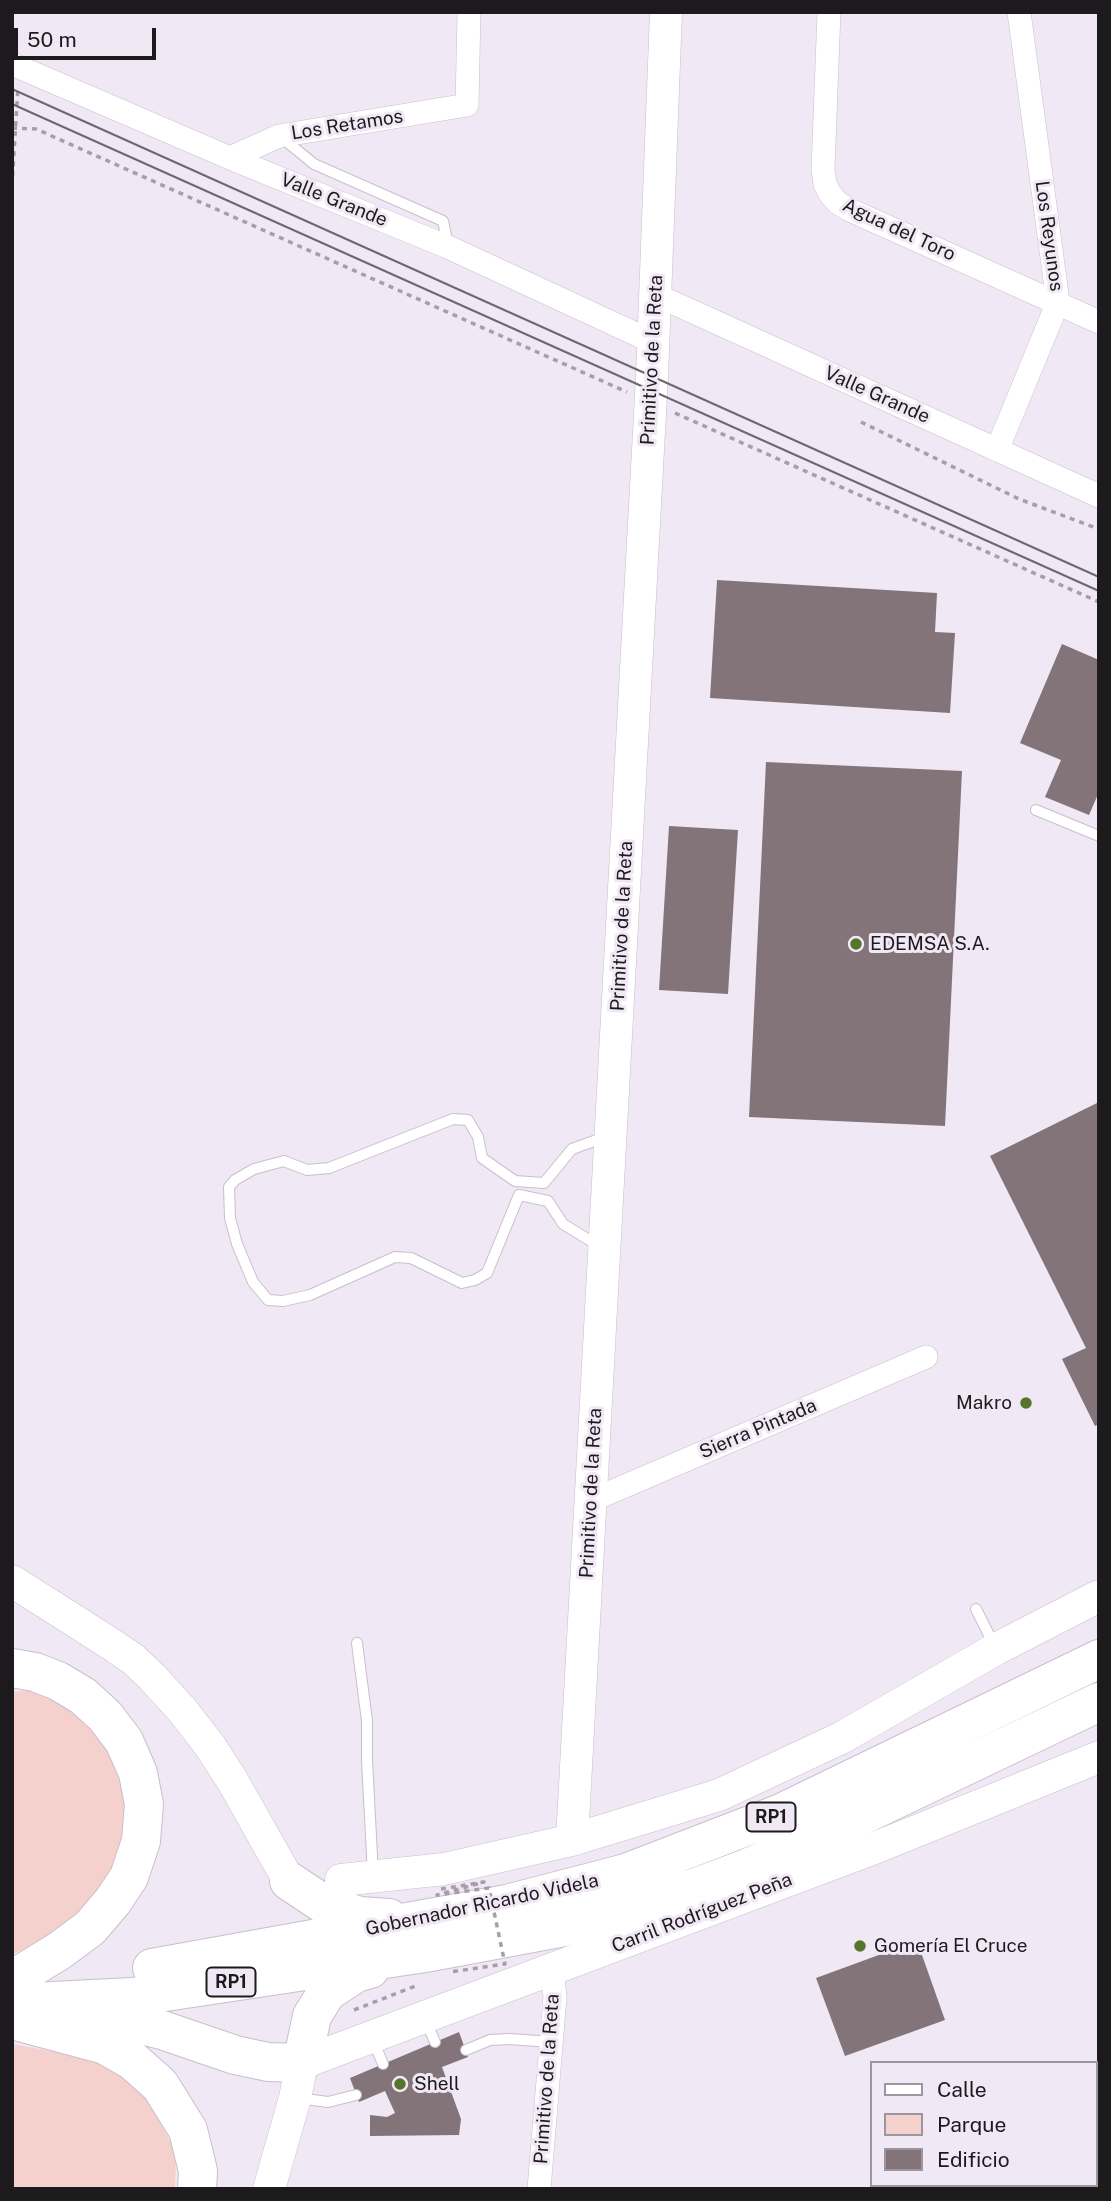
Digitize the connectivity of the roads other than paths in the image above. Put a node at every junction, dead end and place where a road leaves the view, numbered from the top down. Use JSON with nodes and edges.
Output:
{"nodes":[{"id":1,"x":469,"y":12,"type":"edge"},
{"id":2,"x":666,"y":12,"type":"edge"},
{"id":3,"x":829,"y":12,"type":"edge"},
{"id":4,"x":1019,"y":12,"type":"edge"},
{"id":5,"x":16,"y":65,"type":"edge"},
{"id":6,"x":279,"y":136,"type":"junction"},
{"id":7,"x":230,"y":158,"type":"junction"},
{"id":8,"x":448,"y":247,"type":"junction"},
{"id":9,"x":656,"y":295,"type":"junction"},
{"id":10,"x":1058,"y":302,"type":"junction"},
{"id":11,"x":1099,"y":322,"type":"edge"},
{"id":12,"x":653,"y":342,"type":"junction"},
{"id":13,"x":997,"y":450,"type":"junction"},
{"id":14,"x":1099,"y":496,"type":"edge"},
{"id":15,"x":1036,"y":810,"type":"dead end"},
{"id":16,"x":1099,"y":836,"type":"edge"},
{"id":17,"x":610,"y":1135,"type":"junction"},
{"id":18,"x":604,"y":1250,"type":"junction"},
{"id":19,"x":926,"y":1357,"type":"dead end"},
{"id":20,"x":590,"y":1501,"type":"junction"},
{"id":21,"x":12,"y":1581,"type":"edge"},
{"id":22,"x":1099,"y":1596,"type":"edge"},
{"id":23,"x":976,"y":1609,"type":"dead end"},
{"id":24,"x":357,"y":1643,"type":"dead end"},
{"id":25,"x":1099,"y":1647,"type":"edge"},
{"id":26,"x":996,"y":1649,"type":"junction"},
{"id":27,"x":1099,"y":1659,"type":"edge"},
{"id":28,"x":12,"y":1668,"type":"edge"},
{"id":29,"x":1014,"y":1699,"type":"junction"},
{"id":30,"x":1099,"y":1702,"type":"edge"},
{"id":31,"x":1099,"y":1711,"type":"edge"},
{"id":32,"x":1031,"y":1734,"type":"junction"},
{"id":33,"x":1099,"y":1757,"type":"edge"},
{"id":34,"x":572,"y":1840,"type":"junction"},
{"id":35,"x":373,"y":1878,"type":"junction"},
{"id":36,"x":341,"y":1880,"type":"dead end"},
{"id":37,"x":289,"y":1881,"type":"joint"},
{"id":38,"x":435,"y":1933,"type":"junction"},
{"id":39,"x":552,"y":1970,"type":"junction"},
{"id":40,"x":18,"y":2000,"type":"edge"},
{"id":41,"x":551,"y":2042,"type":"junction"},
{"id":42,"x":466,"y":2050,"type":"dead end"},
{"id":43,"x":298,"y":2080,"type":"junction"},
{"id":44,"x":356,"y":2095,"type":"dead end"},
{"id":45,"x":197,"y":2189,"type":"edge"},
{"id":46,"x":269,"y":2189,"type":"edge"},
{"id":47,"x":539,"y":2189,"type":"edge"}],
"edges":[{"from":1,"to":6,"type":"street","name":"Los Retamos"},
{"from":2,"to":9,"type":"street","name":"Primitivo de la Reta"},
{"from":3,"to":10,"type":"street","name":"Agua del Toro"},
{"from":4,"to":10,"type":"street","name":"Los Reyunos"},
{"from":5,"to":7,"type":"street","name":"Valle Grande"},
{"from":6,"to":7,"type":"street","name":"Los Retamos"},
{"from":6,"to":8,"type":"lane"},
{"from":7,"to":8,"type":"street","name":"Valle Grande"},
{"from":8,"to":12,"type":"street","name":"Valle Grande"},
{"from":9,"to":12,"type":"street","name":"Primitivo de la Reta"},
{"from":9,"to":13,"type":"street","name":"Valle Grande"},
{"from":10,"to":11,"type":"street","name":"Agua del Toro"},
{"from":10,"to":13,"type":"street","name":"Los Reyunos"},
{"from":12,"to":17,"type":"street","name":"Primitivo de la Reta"},
{"from":13,"to":14,"type":"street","name":"Valle Grande"},
{"from":15,"to":16,"type":"lane"},
{"from":17,"to":18,"type":"street","name":"Primitivo de la Reta"},
{"from":17,"to":18,"type":"lane"},
{"from":18,"to":20,"type":"street","name":"Primitivo de la Reta"},
{"from":19,"to":20,"type":"street","name":"Sierra Pintada"},
{"from":20,"to":34,"type":"street","name":"Primitivo de la Reta"},
{"from":21,"to":37,"type":"street"},
{"from":22,"to":26,"type":"street"},
{"from":23,"to":26,"type":"lane"},
{"from":24,"to":35,"type":"lane"},
{"from":25,"to":29,"type":"highway"},
{"from":26,"to":34,"type":"street"},
{"from":27,"to":29,"type":"highway","name":"Gobernador Ricardo Videla","number":"RP1"},
{"from":28,"to":40,"type":"highway"},
{"from":29,"to":38,"type":"highway","name":"Gobernador Ricardo Videla","number":"RP1"},
{"from":30,"to":32,"type":"highway","name":"Gobernador Ricardo Videla","number":"RP1"},
{"from":31,"to":32,"type":"highway"},
{"from":32,"to":38,"type":"highway","name":"Gobernador Ricardo Videla","number":"RP1"},
{"from":33,"to":39,"type":"street","name":"Carril Rodríguez Peña"},
{"from":34,"to":35,"type":"street"},
{"from":35,"to":36,"type":"street"},
{"from":37,"to":38,"type":"highway"},
{"from":38,"to":40,"type":"highway","name":"Gobernador Ricardo Videla","number":"RP1"},
{"from":38,"to":43,"type":"highway"},
{"from":39,"to":41,"type":"street","name":"Primitivo de la Reta"},
{"from":39,"to":43,"type":"street","name":"Carril Rodríguez Peña"},
{"from":40,"to":43,"type":"highway"},
{"from":40,"to":45,"type":"highway"},
{"from":41,"to":42,"type":"lane"},
{"from":41,"to":47,"type":"street","name":"Primitivo de la Reta"},
{"from":43,"to":44,"type":"lane"},
{"from":43,"to":46,"type":"street"}]}
